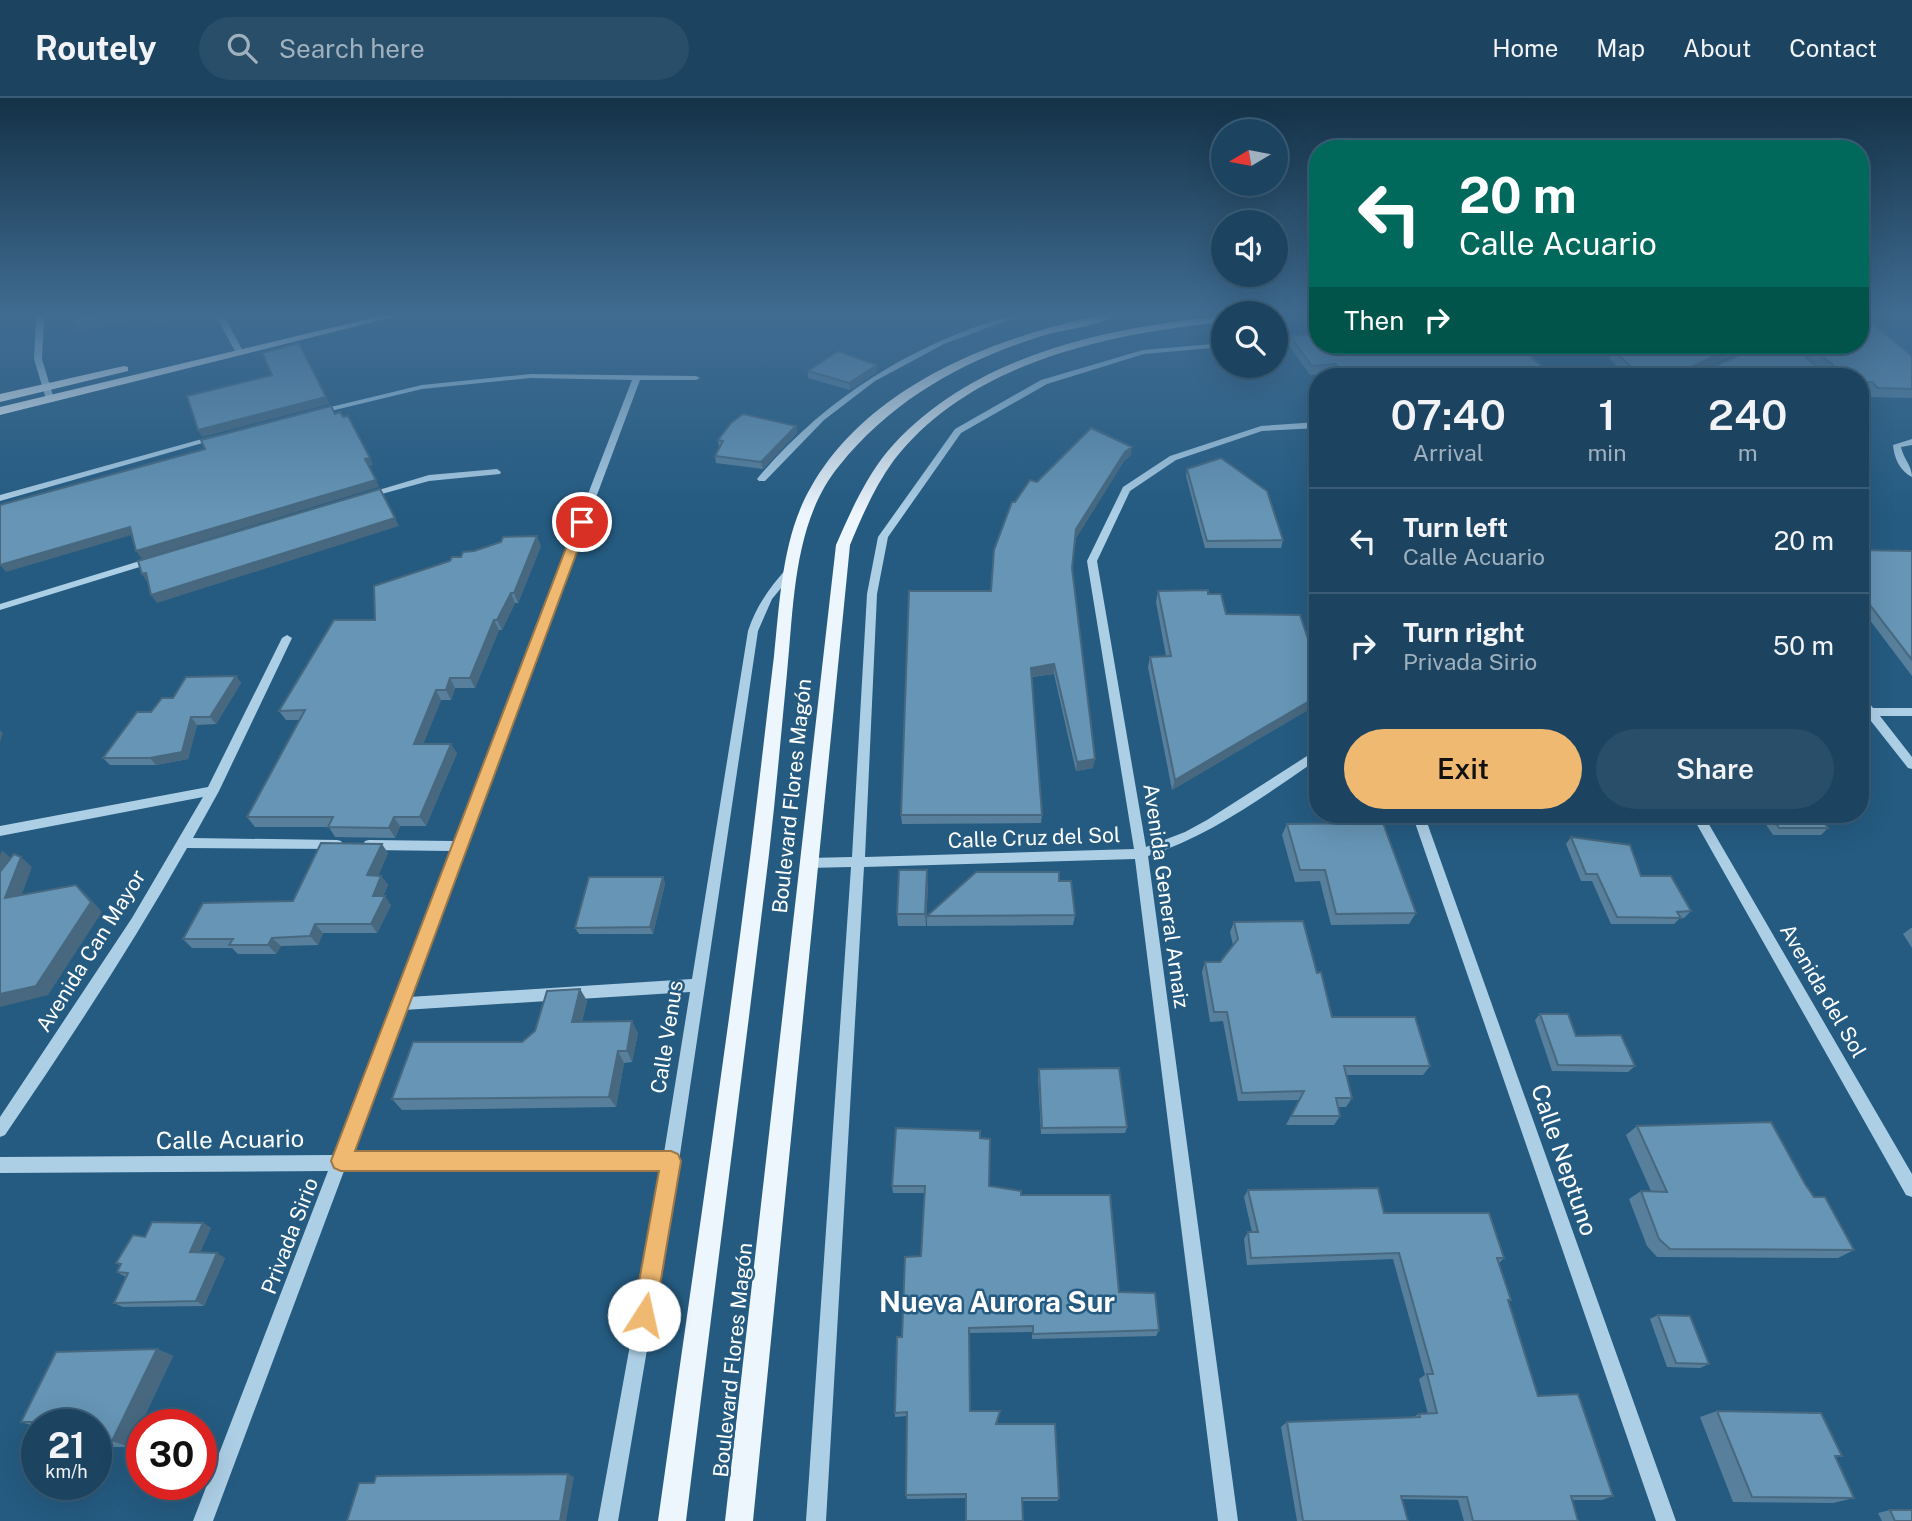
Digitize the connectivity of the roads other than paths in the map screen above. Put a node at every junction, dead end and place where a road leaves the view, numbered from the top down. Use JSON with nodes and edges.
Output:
{"nodes":[{"id":1,"x":45,"y":382,"type":"edge"},
{"id":2,"x":93,"y":382,"type":"edge"},
{"id":3,"x":468,"y":382,"type":"edge"},
{"id":4,"x":635,"y":382,"type":"edge"},
{"id":5,"x":869,"y":382,"type":"edge"},
{"id":6,"x":925,"y":382,"type":"edge"},
{"id":7,"x":984,"y":382,"type":"edge"},
{"id":8,"x":1043,"y":382,"type":"edge"},
{"id":9,"x":48,"y":393,"type":"junction"},
{"id":10,"x":0,"y":398,"type":"edge"},
{"id":11,"x":0,"y":411,"type":"edge"},
{"id":12,"x":304,"y":415,"type":"edge"},
{"id":13,"x":1309,"y":426,"type":"edge"},
{"id":14,"x":225,"y":436,"type":"edge"},
{"id":15,"x":1912,"y":442,"type":"edge"},
{"id":16,"x":497,"y":472,"type":"dead end"},
{"id":17,"x":1912,"y":474,"type":"edge"},
{"id":18,"x":762,"y":479,"type":"dead end"},
{"id":19,"x":0,"y":498,"type":"edge"},
{"id":20,"x":359,"y":498,"type":"edge"},
{"id":21,"x":173,"y":554,"type":"edge"},
{"id":22,"x":791,"y":570,"type":"junction"},
{"id":23,"x":0,"y":607,"type":"edge"},
{"id":24,"x":287,"y":638,"type":"dead end"},
{"id":25,"x":1869,"y":712,"type":"edge"},
{"id":26,"x":1912,"y":712,"type":"edge"},
{"id":27,"x":1869,"y":717,"type":"edge"},
{"id":28,"x":1309,"y":759,"type":"edge"},
{"id":29,"x":1912,"y":765,"type":"edge"},
{"id":30,"x":213,"y":791,"type":"junction"},
{"id":31,"x":1421,"y":823,"type":"edge"},
{"id":32,"x":1702,"y":823,"type":"edge"},
{"id":33,"x":0,"y":831,"type":"edge"},
{"id":34,"x":183,"y":843,"type":"junction"},
{"id":35,"x":459,"y":846,"type":"junction"},
{"id":36,"x":1141,"y":853,"type":"junction"},
{"id":37,"x":858,"y":862,"type":"junction"},
{"id":38,"x":808,"y":863,"type":"junction"},
{"id":39,"x":698,"y":985,"type":"junction"},
{"id":40,"x":400,"y":1004,"type":"junction"},
{"id":41,"x":0,"y":1130,"type":"edge"},
{"id":42,"x":341,"y":1161,"type":"junction"},
{"id":43,"x":671,"y":1161,"type":"junction"},
{"id":44,"x":0,"y":1165,"type":"edge"},
{"id":45,"x":1912,"y":1189,"type":"edge"},
{"id":46,"x":202,"y":1521,"type":"edge"},
{"id":47,"x":608,"y":1521,"type":"edge"},
{"id":48,"x":672,"y":1521,"type":"edge"},
{"id":49,"x":738,"y":1521,"type":"edge"},
{"id":50,"x":816,"y":1521,"type":"edge"},
{"id":51,"x":1228,"y":1521,"type":"edge"},
{"id":52,"x":1666,"y":1521,"type":"edge"}],
"edges":[{"from":1,"to":9,"type":"street"},
{"from":2,"to":9,"type":"main road"},
{"from":3,"to":12,"type":"street"},
{"from":4,"to":35,"type":"street","name":"Privada Sirio"},
{"from":5,"to":18,"type":"street"},
{"from":6,"to":22,"type":"main road","name":"Boulevard Flores Magón"},
{"from":7,"to":38,"type":"main road","name":"Boulevard Flores Magón"},
{"from":8,"to":37,"type":"street"},
{"from":9,"to":10,"type":"main road"},
{"from":9,"to":11,"type":"main road"},
{"from":13,"to":36,"type":"street","name":"Avenida General Arnaiz"},
{"from":14,"to":19,"type":"street"},
{"from":15,"to":17,"type":"street"},
{"from":16,"to":20,"type":"street"},
{"from":21,"to":23,"type":"street"},
{"from":22,"to":39,"type":"street","name":"Calle Venus"},
{"from":22,"to":48,"type":"main road","name":"Boulevard Flores Magón"},
{"from":24,"to":30,"type":"street","name":"Avenida Can Mayor"},
{"from":25,"to":26,"type":"street"},
{"from":27,"to":29,"type":"street"},
{"from":28,"to":36,"type":"street","name":"Calle Cruz del Sol"},
{"from":30,"to":33,"type":"street"},
{"from":30,"to":34,"type":"street","name":"Avenida Can Mayor"},
{"from":31,"to":52,"type":"street","name":"Calle Neptuno"},
{"from":32,"to":45,"type":"street","name":"Avenida del Sol"},
{"from":34,"to":35,"type":"street"},
{"from":34,"to":41,"type":"street","name":"Avenida Can Mayor"},
{"from":35,"to":40,"type":"street","name":"Privada Sirio"},
{"from":36,"to":37,"type":"street","name":"Calle Cruz del Sol"},
{"from":36,"to":51,"type":"street","name":"Avenida General Arnaiz"},
{"from":37,"to":38,"type":"street","name":"Calle Cruz del Sol"},
{"from":37,"to":50,"type":"street"},
{"from":38,"to":49,"type":"main road","name":"Boulevard Flores Magón"},
{"from":39,"to":40,"type":"street"},
{"from":39,"to":43,"type":"street","name":"Calle Venus"},
{"from":40,"to":42,"type":"street","name":"Privada Sirio"},
{"from":42,"to":43,"type":"street","name":"Calle Acuario"},
{"from":42,"to":44,"type":"street","name":"Calle Acuario"},
{"from":42,"to":46,"type":"street","name":"Privada Sirio"},
{"from":43,"to":47,"type":"street","name":"Calle Venus"}]}
